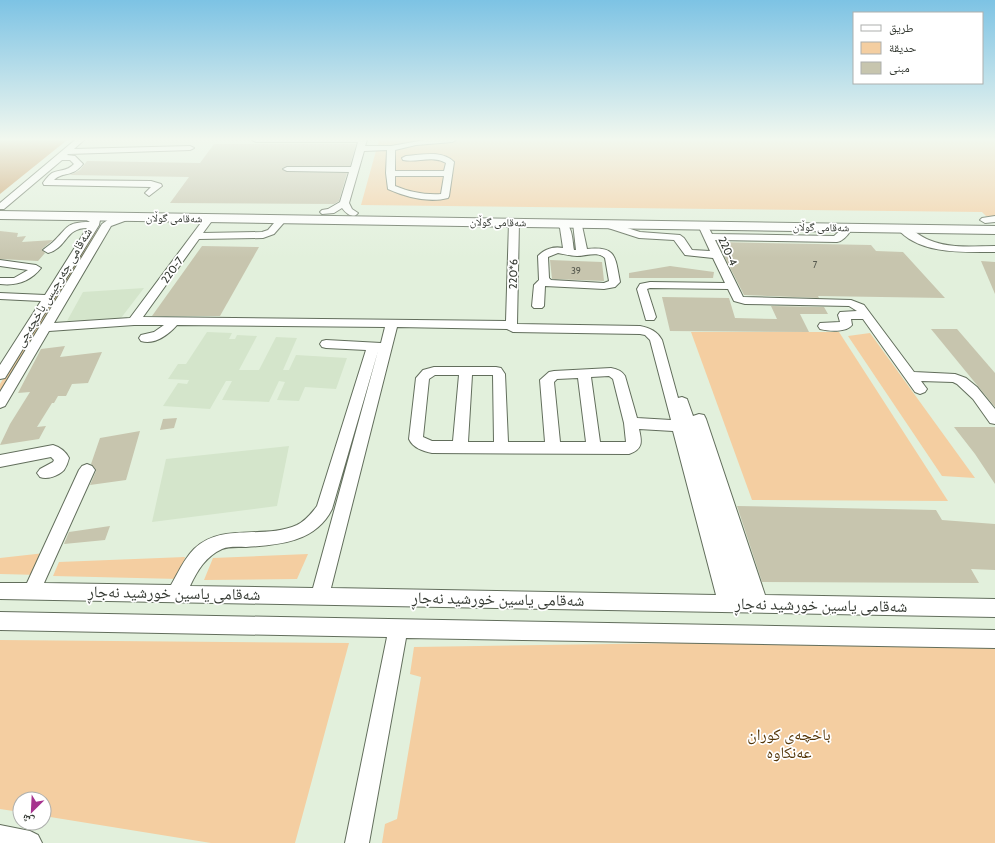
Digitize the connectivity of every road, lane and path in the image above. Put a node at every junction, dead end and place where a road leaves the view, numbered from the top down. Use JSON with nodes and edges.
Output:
{"nodes":[{"id":1,"x":33,"y":179,"type":"edge"},
{"id":2,"x":49,"y":179,"type":"edge"},
{"id":3,"x":351,"y":179,"type":"edge"},
{"id":4,"x":390,"y":179,"type":"edge"},
{"id":5,"x":447,"y":179,"type":"edge"},
{"id":6,"x":149,"y":193,"type":"dead end"},
{"id":7,"x":344,"y":203,"type":"junction"},
{"id":8,"x":0,"y":207,"type":"edge"},
{"id":9,"x":325,"y":212,"type":"junction"},
{"id":10,"x":353,"y":213,"type":"junction"},
{"id":11,"x":0,"y":215,"type":"edge"},
{"id":12,"x":127,"y":217,"type":"junction"},
{"id":13,"x":209,"y":218,"type":"junction"},
{"id":14,"x":283,"y":218,"type":"junction"},
{"id":15,"x":992,"y":219,"type":"edge"},
{"id":16,"x":728,"y":221,"type":"junction"},
{"id":17,"x":514,"y":222,"type":"junction"},
{"id":18,"x":560,"y":223,"type":"junction"},
{"id":19,"x":578,"y":223,"type":"junction"},
{"id":20,"x":605,"y":224,"type":"junction"},
{"id":21,"x":703,"y":225,"type":"junction"},
{"id":22,"x":93,"y":226,"type":"junction"},
{"id":23,"x":902,"y":228,"type":"junction"},
{"id":24,"x":846,"y":230,"type":"dead end"},
{"id":25,"x":995,"y":230,"type":"edge"},
{"id":26,"x":196,"y":236,"type":"junction"},
{"id":27,"x":709,"y":237,"type":"junction"},
{"id":28,"x":48,"y":250,"type":"dead end"},
{"id":29,"x":995,"y":250,"type":"edge"},
{"id":30,"x":569,"y":252,"type":"junction"},
{"id":31,"x":582,"y":252,"type":"junction"},
{"id":32,"x":717,"y":256,"type":"junction"},
{"id":33,"x":0,"y":263,"type":"edge"},
{"id":34,"x":0,"y":281,"type":"edge"},
{"id":35,"x":545,"y":281,"type":"junction"},
{"id":36,"x":731,"y":286,"type":"junction"},
{"id":37,"x":0,"y":296,"type":"edge"},
{"id":38,"x":48,"y":298,"type":"junction"},
{"id":39,"x":538,"y":306,"type":"dead end"},
{"id":40,"x":866,"y":315,"type":"junction"},
{"id":41,"x":650,"y":317,"type":"dead end"},
{"id":42,"x":134,"y":321,"type":"junction"},
{"id":43,"x":174,"y":321,"type":"junction"},
{"id":44,"x":392,"y":323,"type":"junction"},
{"id":45,"x":512,"y":325,"type":"junction"},
{"id":46,"x":824,"y":326,"type":"dead end"},
{"id":47,"x":46,"y":327,"type":"junction"},
{"id":48,"x":145,"y":338,"type":"dead end"},
{"id":49,"x":326,"y":344,"type":"dead end"},
{"id":50,"x":379,"y":347,"type":"junction"},
{"id":51,"x":466,"y":371,"type":"junction"},
{"id":52,"x":584,"y":373,"type":"junction"},
{"id":53,"x":0,"y":375,"type":"edge"},
{"id":54,"x":911,"y":376,"type":"junction"},
{"id":55,"x":920,"y":389,"type":"dead end"},
{"id":56,"x":0,"y":403,"type":"edge"},
{"id":57,"x":699,"y":419,"type":"dead end"},
{"id":58,"x":995,"y":419,"type":"edge"},
{"id":59,"x":631,"y":423,"type":"junction"},
{"id":60,"x":679,"y":426,"type":"junction"},
{"id":61,"x":460,"y":447,"type":"junction"},
{"id":62,"x":501,"y":447,"type":"junction"},
{"id":63,"x":553,"y":448,"type":"junction"},
{"id":64,"x":594,"y":448,"type":"junction"},
{"id":65,"x":0,"y":461,"type":"edge"},
{"id":66,"x":87,"y":470,"type":"dead end"},
{"id":67,"x":45,"y":473,"type":"dead end"},
{"id":68,"x":0,"y":591,"type":"edge"},
{"id":69,"x":32,"y":591,"type":"junction"},
{"id":70,"x":177,"y":593,"type":"junction"},
{"id":71,"x":320,"y":596,"type":"junction"},
{"id":72,"x":727,"y":603,"type":"junction"},
{"id":73,"x":752,"y":604,"type":"junction"},
{"id":74,"x":995,"y":608,"type":"edge"},
{"id":75,"x":0,"y":621,"type":"edge"},
{"id":76,"x":398,"y":628,"type":"junction"},
{"id":77,"x":995,"y":639,"type":"edge"},
{"id":78,"x":0,"y":837,"type":"edge"},
{"id":79,"x":30,"y":843,"type":"edge"},
{"id":80,"x":357,"y":843,"type":"edge"}],
"edges":[{"from":1,"to":8,"type":"street"},
{"from":2,"to":6,"type":"street"},
{"from":3,"to":7,"type":"street"},
{"from":4,"to":5,"type":"street"},
{"from":7,"to":9,"type":"street"},
{"from":7,"to":10,"type":"street"},
{"from":8,"to":9,"type":"main road","name":"شەقامی گوڵان"},
{"from":9,"to":10,"type":"main road","name":"شەقامی گوڵان"},
{"from":10,"to":16,"type":"main road","name":"شەقامی گوڵان"},
{"from":11,"to":22,"type":"main road","name":"شەقامی گوڵان"},
{"from":12,"to":13,"type":"main road","name":"شەقامی گوڵان"},
{"from":12,"to":22,"type":"main road","name":"شەقامی گوڵان"},
{"from":12,"to":22,"type":"street","name":"شەقامی جەرجیس باخچەچی"},
{"from":13,"to":14,"type":"main road","name":"شەقامی گوڵان"},
{"from":13,"to":26,"type":"street","name":"220-7"},
{"from":14,"to":17,"type":"main road","name":"شەقامی گوڵان"},
{"from":14,"to":26,"type":"street"},
{"from":15,"to":16,"type":"main road","name":"شەقامی گوڵان"},
{"from":16,"to":21,"type":"main road","name":"شەقامی گوڵان"},
{"from":16,"to":23,"type":"main road","name":"شەقامی گوڵان"},
{"from":17,"to":18,"type":"main road","name":"شەقامی گوڵان"},
{"from":17,"to":45,"type":"street","name":"220*6"},
{"from":18,"to":19,"type":"main road","name":"شەقامی گوڵان"},
{"from":18,"to":30,"type":"street"},
{"from":19,"to":20,"type":"main road","name":"شەقامی گوڵان"},
{"from":19,"to":31,"type":"street"},
{"from":20,"to":21,"type":"main road","name":"شەقامی گوڵان"},
{"from":20,"to":32,"type":"street"},
{"from":21,"to":27,"type":"street","name":"220-4"},
{"from":22,"to":28,"type":"street"},
{"from":22,"to":38,"type":"street","name":"شەقامی جەرجیس باخچەچی"},
{"from":22,"to":47,"type":"street","name":"شەقامی جەرجیس باخچەچی"},
{"from":23,"to":25,"type":"main road","name":"شەقامی گوڵان"},
{"from":23,"to":29,"type":"street"},
{"from":24,"to":27,"type":"street"},
{"from":26,"to":42,"type":"street","name":"220-7"},
{"from":27,"to":32,"type":"street","name":"220-4"},
{"from":30,"to":31,"type":"street"},
{"from":30,"to":35,"type":"street"},
{"from":31,"to":35,"type":"street"},
{"from":32,"to":36,"type":"street","name":"220-4"},
{"from":33,"to":34,"type":"street"},
{"from":35,"to":39,"type":"street"},
{"from":36,"to":40,"type":"street","name":"220-4"},
{"from":36,"to":41,"type":"street"},
{"from":37,"to":38,"type":"street"},
{"from":38,"to":53,"type":"street","name":"شەقامی جەرجیس باخچەچی"},
{"from":40,"to":46,"type":"street"},
{"from":40,"to":54,"type":"street"},
{"from":42,"to":43,"type":"street"},
{"from":42,"to":47,"type":"street"},
{"from":43,"to":44,"type":"street"},
{"from":43,"to":48,"type":"street"},
{"from":44,"to":45,"type":"street"},
{"from":44,"to":50,"type":"street"},
{"from":45,"to":60,"type":"street"},
{"from":45,"to":73,"type":"street"},
{"from":47,"to":56,"type":"street","name":"شەقامی جەرجیس باخچەچی"},
{"from":49,"to":50,"type":"street"},
{"from":50,"to":70,"type":"street"},
{"from":50,"to":71,"type":"street"},
{"from":51,"to":61,"type":"street"},
{"from":51,"to":61,"type":"street"},
{"from":51,"to":62,"type":"street"},
{"from":52,"to":59,"type":"street"},
{"from":52,"to":63,"type":"street"},
{"from":52,"to":64,"type":"street"},
{"from":54,"to":55,"type":"street"},
{"from":54,"to":58,"type":"street"},
{"from":57,"to":73,"type":"street"},
{"from":59,"to":60,"type":"street"},
{"from":59,"to":64,"type":"street"},
{"from":60,"to":72,"type":"street"},
{"from":61,"to":62,"type":"street"},
{"from":62,"to":63,"type":"street"},
{"from":63,"to":64,"type":"street"},
{"from":65,"to":67,"type":"street"},
{"from":66,"to":69,"type":"street"},
{"from":68,"to":69,"type":"street","name":"شەقامی یاسین خورشید نەجاڕ"},
{"from":69,"to":70,"type":"street","name":"شەقامی یاسین خورشید نەجاڕ"},
{"from":70,"to":71,"type":"street","name":"شەقامی یاسین خورشید نەجاڕ"},
{"from":71,"to":72,"type":"street","name":"شەقامی یاسین خورشید نەجاڕ"},
{"from":72,"to":73,"type":"street","name":"شەقامی یاسین خورشید نەجاڕ"},
{"from":73,"to":74,"type":"street","name":"شەقامی یاسین خورشید نەجاڕ"},
{"from":75,"to":76,"type":"street"},
{"from":76,"to":77,"type":"street"},
{"from":76,"to":80,"type":"street"},
{"from":78,"to":79,"type":"street"}]}
